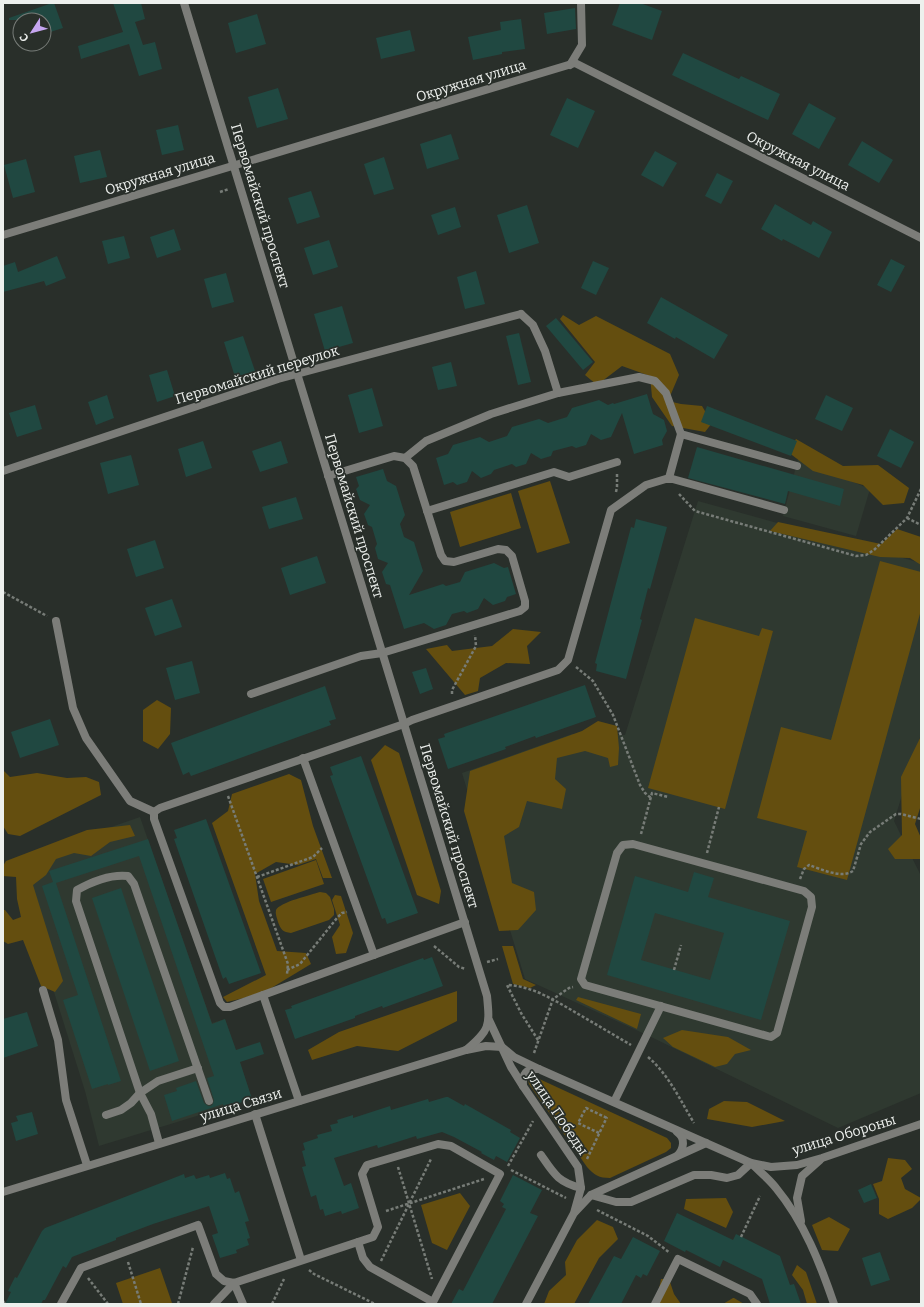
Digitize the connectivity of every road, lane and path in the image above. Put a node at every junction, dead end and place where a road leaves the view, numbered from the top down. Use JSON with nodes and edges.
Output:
{"nodes":[{"id":1,"x":184,"y":3,"type":"edge"},
{"id":2,"x":581,"y":3,"type":"edge"},
{"id":3,"x":570,"y":65,"type":"junction"},
{"id":4,"x":234,"y":166,"type":"junction"},
{"id":5,"x":232,"y":188,"type":"dead end"},
{"id":6,"x":220,"y":192,"type":"dead end"},
{"id":7,"x":3,"y":235,"type":"edge"},
{"id":8,"x":921,"y":238,"type":"edge"},
{"id":9,"x":297,"y":374,"type":"junction"},
{"id":10,"x":558,"y":393,"type":"junction"},
{"id":11,"x":681,"y":434,"type":"junction"},
{"id":12,"x":405,"y":458,"type":"junction"},
{"id":13,"x":617,"y":462,"type":"joint"},
{"id":14,"x":796,"y":466,"type":"dead end"},
{"id":15,"x":3,"y":471,"type":"edge"},
{"id":16,"x":328,"y":476,"type":"junction"},
{"id":17,"x":669,"y":478,"type":"junction"},
{"id":18,"x":921,"y":489,"type":"edge"},
{"id":19,"x":611,"y":510,"type":"junction"},
{"id":20,"x":784,"y":510,"type":"dead end"},
{"id":21,"x":427,"y":511,"type":"junction"},
{"id":22,"x":907,"y":518,"type":"junction"},
{"id":23,"x":921,"y":525,"type":"edge"},
{"id":24,"x":3,"y":592,"type":"edge"},
{"id":25,"x":56,"y":621,"type":"joint"},
{"id":26,"x":475,"y":625,"type":"junction"},
{"id":27,"x":382,"y":653,"type":"junction"},
{"id":28,"x":568,"y":660,"type":"junction"},
{"id":29,"x":251,"y":694,"type":"dead end"},
{"id":30,"x":452,"y":706,"type":"junction"},
{"id":31,"x":404,"y":724,"type":"junction"},
{"id":32,"x":303,"y":758,"type":"junction"},
{"id":33,"x":225,"y":785,"type":"junction"},
{"id":34,"x":668,"y":797,"type":"dead end"},
{"id":35,"x":651,"y":798,"type":"junction"},
{"id":36,"x":719,"y":807,"type":"dead end"},
{"id":37,"x":154,"y":812,"type":"junction"},
{"id":38,"x":921,"y":819,"type":"edge"},
{"id":39,"x":330,"y":834,"type":"junction"},
{"id":40,"x":638,"y":845,"type":"junction"},
{"id":41,"x":704,"y":864,"type":"junction"},
{"id":42,"x":257,"y":877,"type":"junction"},
{"id":43,"x":795,"y":889,"type":"junction"},
{"id":44,"x":357,"y":908,"type":"junction"},
{"id":45,"x":465,"y":922,"type":"junction"},
{"id":46,"x":424,"y":937,"type":"junction"},
{"id":47,"x":681,"y":945,"type":"dead end"},
{"id":48,"x":374,"y":955,"type":"junction"},
{"id":49,"x":498,"y":959,"type":"dead end"},
{"id":50,"x":485,"y":963,"type":"dead end"},
{"id":51,"x":466,"y":969,"type":"dead end"},
{"id":52,"x":287,"y":970,"type":"junction"},
{"id":53,"x":674,"y":970,"type":"dead end"},
{"id":54,"x":585,"y":985,"type":"junction"},
{"id":55,"x":286,"y":987,"type":"junction"},
{"id":56,"x":43,"y":990,"type":"dead end"},
{"id":57,"x":263,"y":995,"type":"junction"},
{"id":58,"x":553,"y":999,"type":"junction"},
{"id":59,"x":661,"y":1006,"type":"junction"},
{"id":60,"x":489,"y":1020,"type":"junction"},
{"id":61,"x":482,"y":1037,"type":"joint"},
{"id":62,"x":538,"y":1040,"type":"junction"},
{"id":63,"x":502,"y":1047,"type":"junction"},
{"id":64,"x":466,"y":1050,"type":"junction"},
{"id":65,"x":640,"y":1050,"type":"junction"},
{"id":66,"x":530,"y":1065,"type":"junction"},
{"id":67,"x":198,"y":1068,"type":"junction"},
{"id":68,"x":541,"y":1070,"type":"junction"},
{"id":69,"x":523,"y":1086,"type":"junction"},
{"id":70,"x":140,"y":1093,"type":"junction"},
{"id":71,"x":209,"y":1101,"type":"dead end"},
{"id":72,"x":299,"y":1101,"type":"junction"},
{"id":73,"x":614,"y":1102,"type":"junction"},
{"id":74,"x":610,"y":1112,"type":"dead end"},
{"id":75,"x":255,"y":1114,"type":"junction"},
{"id":76,"x":106,"y":1115,"type":"dead end"},
{"id":77,"x":607,"y":1118,"type":"junction"},
{"id":78,"x":533,"y":1121,"type":"dead end"},
{"id":79,"x":694,"y":1123,"type":"dead end"},
{"id":80,"x":921,"y":1124,"type":"edge"},
{"id":81,"x":673,"y":1129,"type":"junction"},
{"id":82,"x":599,"y":1133,"type":"junction"},
{"id":83,"x":159,"y":1143,"type":"junction"},
{"id":84,"x":706,"y":1143,"type":"junction"},
{"id":85,"x":438,"y":1144,"type":"junction"},
{"id":86,"x":541,"y":1155,"type":"dead end"},
{"id":87,"x":395,"y":1157,"type":"junction"},
{"id":88,"x":676,"y":1157,"type":"junction"},
{"id":89,"x":822,"y":1158,"type":"junction"},
{"id":90,"x":585,"y":1163,"type":"dead end"},
{"id":91,"x":751,"y":1163,"type":"junction"},
{"id":92,"x":87,"y":1165,"type":"junction"},
{"id":93,"x":500,"y":1174,"type":"junction"},
{"id":94,"x":582,"y":1188,"type":"junction"},
{"id":95,"x":3,"y":1192,"type":"edge"},
{"id":96,"x":591,"y":1195,"type":"junction"},
{"id":97,"x":760,"y":1196,"type":"dead end"},
{"id":98,"x":566,"y":1198,"type":"dead end"},
{"id":99,"x":409,"y":1203,"type":"junction"},
{"id":100,"x":594,"y":1209,"type":"dead end"},
{"id":101,"x":574,"y":1213,"type":"junction"},
{"id":102,"x":375,"y":1215,"type":"junction"},
{"id":103,"x":801,"y":1224,"type":"junction"},
{"id":104,"x":198,"y":1225,"type":"junction"},
{"id":105,"x":741,"y":1237,"type":"dead end"},
{"id":106,"x":358,"y":1242,"type":"junction"},
{"id":107,"x":661,"y":1247,"type":"dead end"},
{"id":108,"x":125,"y":1252,"type":"junction"},
{"id":109,"x":301,"y":1260,"type":"junction"},
{"id":110,"x":80,"y":1268,"type":"junction"},
{"id":111,"x":376,"y":1270,"type":"junction"},
{"id":112,"x":234,"y":1282,"type":"junction"},
{"id":113,"x":3,"y":1301,"type":"edge"},
{"id":114,"x":434,"y":1301,"type":"edge"},
{"id":115,"x":5,"y":1304,"type":"edge"},
{"id":116,"x":61,"y":1304,"type":"edge"},
{"id":117,"x":108,"y":1304,"type":"edge"},
{"id":118,"x":141,"y":1304,"type":"edge"},
{"id":119,"x":178,"y":1304,"type":"edge"},
{"id":120,"x":214,"y":1304,"type":"edge"},
{"id":121,"x":243,"y":1304,"type":"edge"},
{"id":122,"x":272,"y":1304,"type":"edge"},
{"id":123,"x":375,"y":1304,"type":"edge"},
{"id":124,"x":526,"y":1304,"type":"edge"},
{"id":125,"x":655,"y":1304,"type":"edge"},
{"id":126,"x":757,"y":1304,"type":"edge"},
{"id":127,"x":834,"y":1304,"type":"edge"}],
"edges":[{"from":1,"to":4,"type":"street","name":"Первомайский проспект"},
{"from":2,"to":3,"type":"street"},
{"from":3,"to":4,"type":"street","name":"Окружная улица"},
{"from":3,"to":8,"type":"street","name":"Окружная улица"},
{"from":4,"to":7,"type":"street","name":"Окружная улица"},
{"from":4,"to":9,"type":"street","name":"Первомайский проспект"},
{"from":5,"to":6,"type":"path"},
{"from":9,"to":10,"type":"street","name":"Первомайский переулок"},
{"from":9,"to":15,"type":"street","name":"Первомайский переулок"},
{"from":9,"to":16,"type":"street","name":"Первомайский проспект"},
{"from":10,"to":11,"type":"street"},
{"from":10,"to":12,"type":"street"},
{"from":11,"to":14,"type":"street"},
{"from":11,"to":17,"type":"street"},
{"from":12,"to":16,"type":"street"},
{"from":12,"to":21,"type":"street"},
{"from":13,"to":19,"type":"path"},
{"from":13,"to":21,"type":"street"},
{"from":16,"to":27,"type":"street","name":"Первомайский проспект"},
{"from":17,"to":19,"type":"street"},
{"from":17,"to":20,"type":"street"},
{"from":17,"to":22,"type":"path"},
{"from":18,"to":22,"type":"path"},
{"from":19,"to":28,"type":"street"},
{"from":21,"to":26,"type":"street"},
{"from":22,"to":23,"type":"path"},
{"from":24,"to":25,"type":"path"},
{"from":25,"to":37,"type":"street"},
{"from":26,"to":27,"type":"street"},
{"from":26,"to":30,"type":"path"},
{"from":27,"to":29,"type":"street"},
{"from":27,"to":31,"type":"street","name":"Первомайский проспект"},
{"from":28,"to":30,"type":"street"},
{"from":28,"to":35,"type":"path"},
{"from":30,"to":31,"type":"street"},
{"from":31,"to":32,"type":"street"},
{"from":31,"to":45,"type":"street","name":"Первомайский проспект"},
{"from":32,"to":33,"type":"street"},
{"from":32,"to":39,"type":"street"},
{"from":33,"to":37,"type":"street"},
{"from":33,"to":42,"type":"path"},
{"from":34,"to":35,"type":"path"},
{"from":35,"to":40,"type":"path"},
{"from":36,"to":41,"type":"path"},
{"from":37,"to":57,"type":"street"},
{"from":38,"to":43,"type":"path"},
{"from":39,"to":42,"type":"path"},
{"from":39,"to":44,"type":"street"},
{"from":40,"to":41,"type":"street"},
{"from":40,"to":54,"type":"street"},
{"from":41,"to":43,"type":"street"},
{"from":42,"to":52,"type":"path"},
{"from":43,"to":59,"type":"street"},
{"from":44,"to":48,"type":"street"},
{"from":44,"to":52,"type":"path"},
{"from":45,"to":46,"type":"street"},
{"from":45,"to":60,"type":"street","name":"Первомайский проспект"},
{"from":46,"to":48,"type":"street"},
{"from":46,"to":51,"type":"path"},
{"from":47,"to":53,"type":"path"},
{"from":48,"to":55,"type":"street"},
{"from":49,"to":50,"type":"path"},
{"from":52,"to":55,"type":"path"},
{"from":54,"to":58,"type":"path"},
{"from":54,"to":59,"type":"street"},
{"from":55,"to":57,"type":"street"},
{"from":56,"to":92,"type":"street"},
{"from":57,"to":72,"type":"street"},
{"from":58,"to":62,"type":"path"},
{"from":58,"to":62,"type":"path"},
{"from":58,"to":65,"type":"path"},
{"from":59,"to":65,"type":"street"},
{"from":60,"to":61,"type":"street","name":"Первомайский проспект"},
{"from":60,"to":63,"type":"street","name":"улица Победы"},
{"from":61,"to":64,"type":"street","name":"улица Связи"},
{"from":62,"to":66,"type":"path"},
{"from":63,"to":64,"type":"street"},
{"from":63,"to":66,"type":"street","name":"улица Обороны"},
{"from":63,"to":69,"type":"street","name":"улица Победы"},
{"from":64,"to":72,"type":"street","name":"улица Связи"},
{"from":65,"to":73,"type":"street"},
{"from":65,"to":79,"type":"path"},
{"from":66,"to":68,"type":"street","name":"улица Обороны"},
{"from":67,"to":70,"type":"street"},
{"from":67,"to":70,"type":"street"},
{"from":67,"to":71,"type":"street"},
{"from":68,"to":69,"type":"street"},
{"from":68,"to":73,"type":"street","name":"улица Обороны"},
{"from":69,"to":94,"type":"street","name":"улица Победы"},
{"from":70,"to":76,"type":"street"},
{"from":70,"to":83,"type":"street"},
{"from":72,"to":75,"type":"street","name":"улица Связи"},
{"from":73,"to":81,"type":"street","name":"улица Обороны"},
{"from":74,"to":77,"type":"path"},
{"from":75,"to":83,"type":"street","name":"улица Связи"},
{"from":75,"to":109,"type":"street"},
{"from":77,"to":82,"type":"path"},
{"from":77,"to":82,"type":"path"},
{"from":78,"to":98,"type":"path"},
{"from":80,"to":89,"type":"street","name":"улица Обороны"},
{"from":81,"to":84,"type":"street","name":"улица Обороны"},
{"from":81,"to":88,"type":"street"},
{"from":82,"to":90,"type":"path"},
{"from":83,"to":92,"type":"street","name":"улица Связи"},
{"from":84,"to":88,"type":"street"},
{"from":84,"to":91,"type":"street","name":"улица Обороны"},
{"from":85,"to":87,"type":"street"},
{"from":85,"to":93,"type":"street"},
{"from":85,"to":99,"type":"path"},
{"from":86,"to":94,"type":"street"},
{"from":87,"to":99,"type":"path"},
{"from":87,"to":102,"type":"street"},
{"from":88,"to":96,"type":"street"},
{"from":89,"to":91,"type":"street","name":"улица Обороны"},
{"from":89,"to":103,"type":"street"},
{"from":91,"to":96,"type":"street"},
{"from":91,"to":103,"type":"street"},
{"from":92,"to":95,"type":"street","name":"улица Связи"},
{"from":93,"to":99,"type":"path"},
{"from":93,"to":114,"type":"street"},
{"from":94,"to":101,"type":"street","name":"улица Победы"},
{"from":96,"to":101,"type":"street"},
{"from":97,"to":105,"type":"path"},
{"from":99,"to":102,"type":"path"},
{"from":99,"to":111,"type":"path"},
{"from":99,"to":114,"type":"path"},
{"from":100,"to":107,"type":"path"},
{"from":101,"to":124,"type":"street","name":"улица Победы"},
{"from":102,"to":106,"type":"street"},
{"from":103,"to":127,"type":"street"},
{"from":104,"to":108,"type":"street"},
{"from":104,"to":112,"type":"street"},
{"from":104,"to":119,"type":"path"},
{"from":106,"to":109,"type":"street"},
{"from":106,"to":111,"type":"street"},
{"from":108,"to":110,"type":"street"},
{"from":108,"to":118,"type":"path"},
{"from":109,"to":112,"type":"street"},
{"from":109,"to":122,"type":"path"},
{"from":109,"to":123,"type":"path"},
{"from":110,"to":116,"type":"street"},
{"from":110,"to":117,"type":"path"},
{"from":111,"to":114,"type":"street"},
{"from":112,"to":120,"type":"street"},
{"from":112,"to":121,"type":"street"},
{"from":113,"to":115,"type":"path"},
{"from":125,"to":126,"type":"street"}]}
